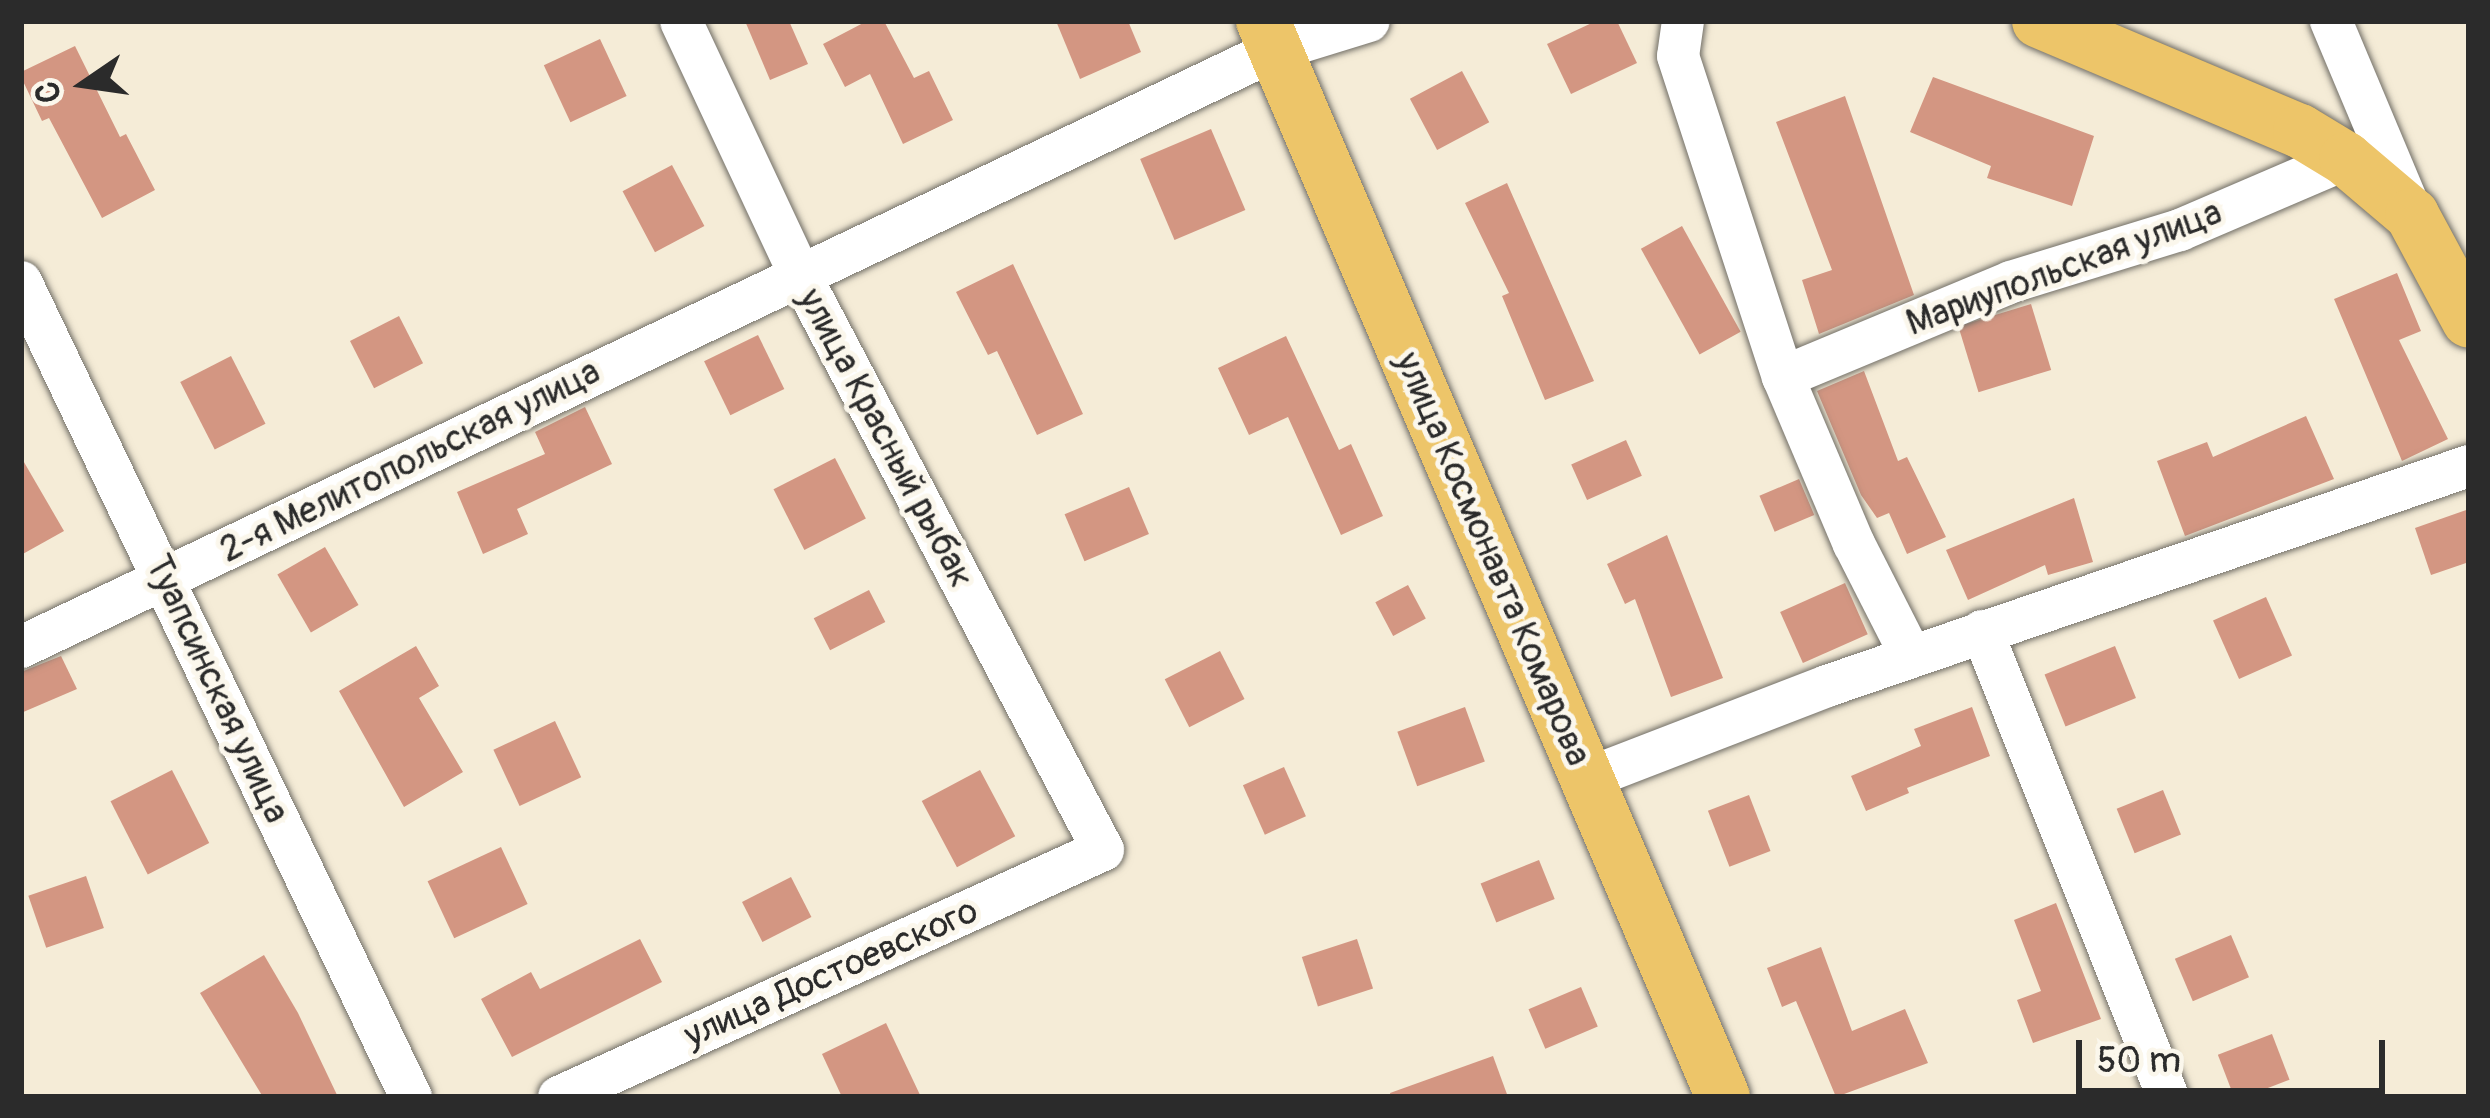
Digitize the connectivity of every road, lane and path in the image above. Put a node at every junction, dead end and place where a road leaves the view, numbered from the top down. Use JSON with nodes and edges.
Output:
{"nodes":[{"id":1,"x":681,"y":21,"type":"edge"},
{"id":2,"x":1369,"y":21,"type":"edge"},
{"id":3,"x":1683,"y":21,"type":"edge"},
{"id":4,"x":2039,"y":21,"type":"edge"},
{"id":5,"x":2331,"y":21,"type":"edge"},
{"id":6,"x":1269,"y":35,"type":"edge"},
{"id":7,"x":2345,"y":158,"type":"junction"},
{"id":8,"x":2412,"y":214,"type":"junction"},
{"id":9,"x":799,"y":273,"type":"junction"},
{"id":10,"x":21,"y":282,"type":"edge"},
{"id":11,"x":2469,"y":321,"type":"edge"},
{"id":12,"x":1783,"y":376,"type":"junction"},
{"id":13,"x":2469,"y":466,"type":"edge"},
{"id":14,"x":165,"y":579,"type":"junction"},
{"id":15,"x":1982,"y":631,"type":"junction"},
{"id":16,"x":21,"y":647,"type":"edge"},
{"id":17,"x":1911,"y":656,"type":"junction"},
{"id":18,"x":1586,"y":779,"type":"junction"},
{"id":19,"x":1103,"y":850,"type":"joint"},
{"id":20,"x":411,"y":1097,"type":"edge"},
{"id":21,"x":559,"y":1097,"type":"edge"},
{"id":22,"x":1724,"y":1097,"type":"edge"},
{"id":23,"x":2168,"y":1097,"type":"edge"}],
"edges":[{"from":1,"to":9,"type":"street","name":"улица Красный рыбак"},
{"from":2,"to":6,"type":"street","name":"2-я Мелитопольская улица"},
{"from":3,"to":12,"type":"street"},
{"from":4,"to":7,"type":"main road"},
{"from":5,"to":8,"type":"street"},
{"from":6,"to":9,"type":"street","name":"2-я Мелитопольская улица"},
{"from":6,"to":18,"type":"main road","name":"улица Космонавта Комарова"},
{"from":7,"to":8,"type":"main road"},
{"from":7,"to":12,"type":"street","name":"Мариупольская улица"},
{"from":8,"to":11,"type":"main road"},
{"from":9,"to":14,"type":"street","name":"2-я Мелитопольская улица"},
{"from":9,"to":19,"type":"street","name":"улица Красный рыбак"},
{"from":10,"to":14,"type":"street","name":"Туапсинская улица"},
{"from":12,"to":17,"type":"street"},
{"from":13,"to":15,"type":"street"},
{"from":14,"to":16,"type":"street","name":"2-я Мелитопольская улица"},
{"from":14,"to":20,"type":"street","name":"Туапсинская улица"},
{"from":15,"to":17,"type":"street"},
{"from":15,"to":23,"type":"street"},
{"from":17,"to":18,"type":"street"},
{"from":18,"to":22,"type":"main road","name":"улица Космонавта Комарова"},
{"from":19,"to":21,"type":"street","name":"улица Достоевского"}]}
